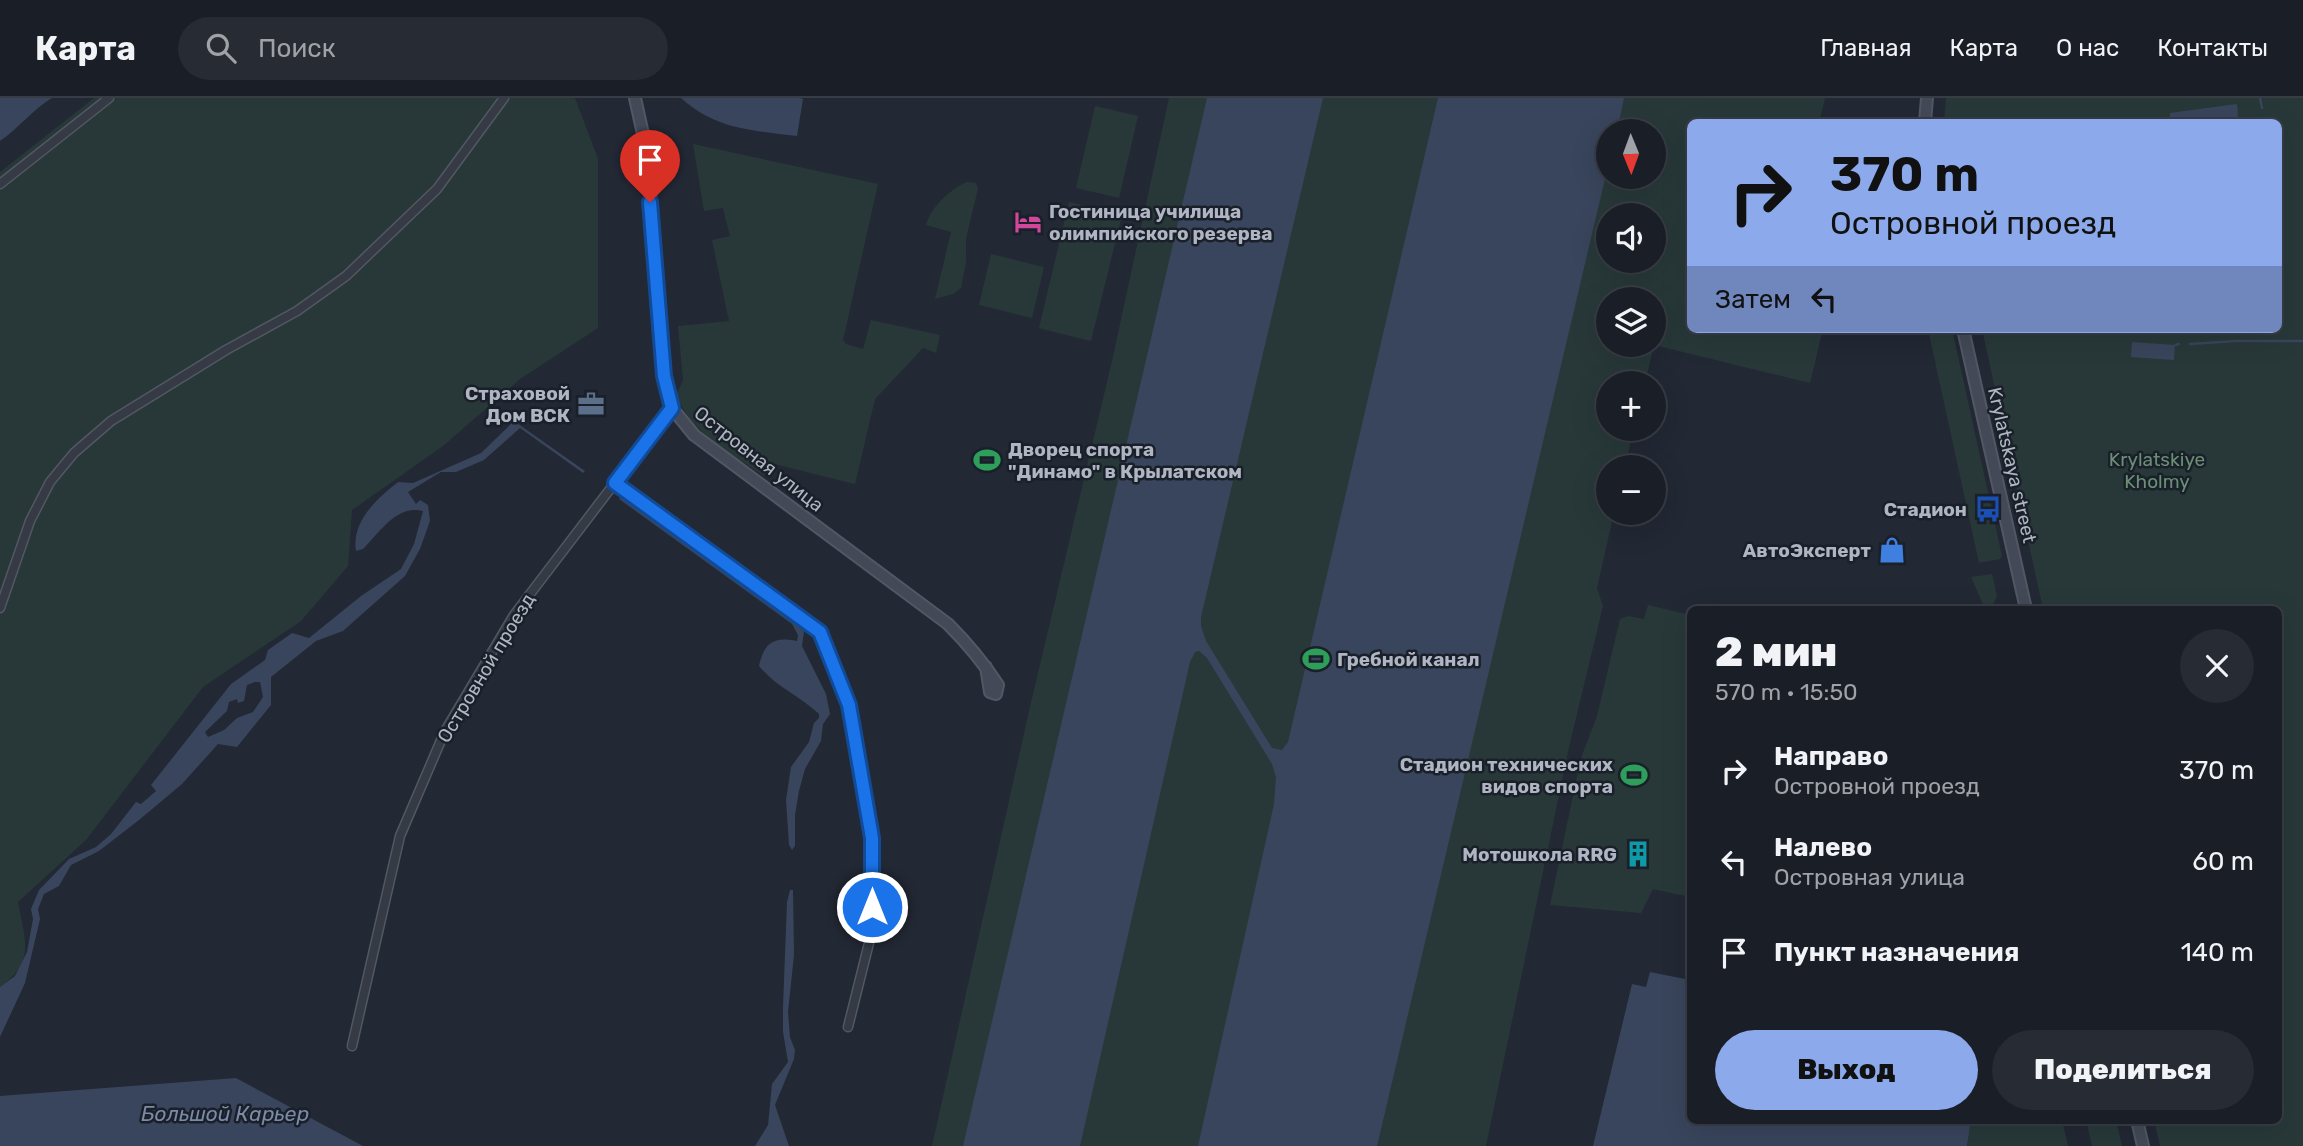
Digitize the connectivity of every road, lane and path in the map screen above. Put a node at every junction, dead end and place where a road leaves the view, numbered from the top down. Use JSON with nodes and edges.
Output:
{"nodes":[{"id":1,"x":109,"y":98,"type":"edge"},
{"id":2,"x":505,"y":98,"type":"edge"},
{"id":3,"x":635,"y":98,"type":"edge"},
{"id":4,"x":1927,"y":98,"type":"edge"},
{"id":5,"x":1925,"y":119,"type":"edge"},
{"id":6,"x":0,"y":184,"type":"edge"},
{"id":7,"x":1964,"y":333,"type":"edge"},
{"id":8,"x":672,"y":408,"type":"junction"},
{"id":9,"x":615,"y":483,"type":"junction"},
{"id":10,"x":2025,"y":606,"type":"edge"},
{"id":11,"x":0,"y":608,"type":"edge"},
{"id":12,"x":998,"y":685,"type":"dead end"},
{"id":13,"x":848,"y":1027,"type":"dead end"},
{"id":14,"x":352,"y":1046,"type":"dead end"},
{"id":15,"x":2138,"y":1124,"type":"edge"},
{"id":16,"x":2143,"y":1146,"type":"edge"}],
"edges":[{"from":1,"to":6,"type":"street"},
{"from":2,"to":11,"type":"street"},
{"from":3,"to":8,"type":"street","name":"Островная улица"},
{"from":4,"to":5,"type":"street"},
{"from":7,"to":10,"type":"street","name":"Krylatskaya street"},
{"from":8,"to":9,"type":"street","name":"Островной проезд"},
{"from":8,"to":12,"type":"street","name":"Островная улица"},
{"from":9,"to":13,"type":"street"},
{"from":9,"to":14,"type":"street","name":"Островной проезд"},
{"from":15,"to":16,"type":"street"}]}
